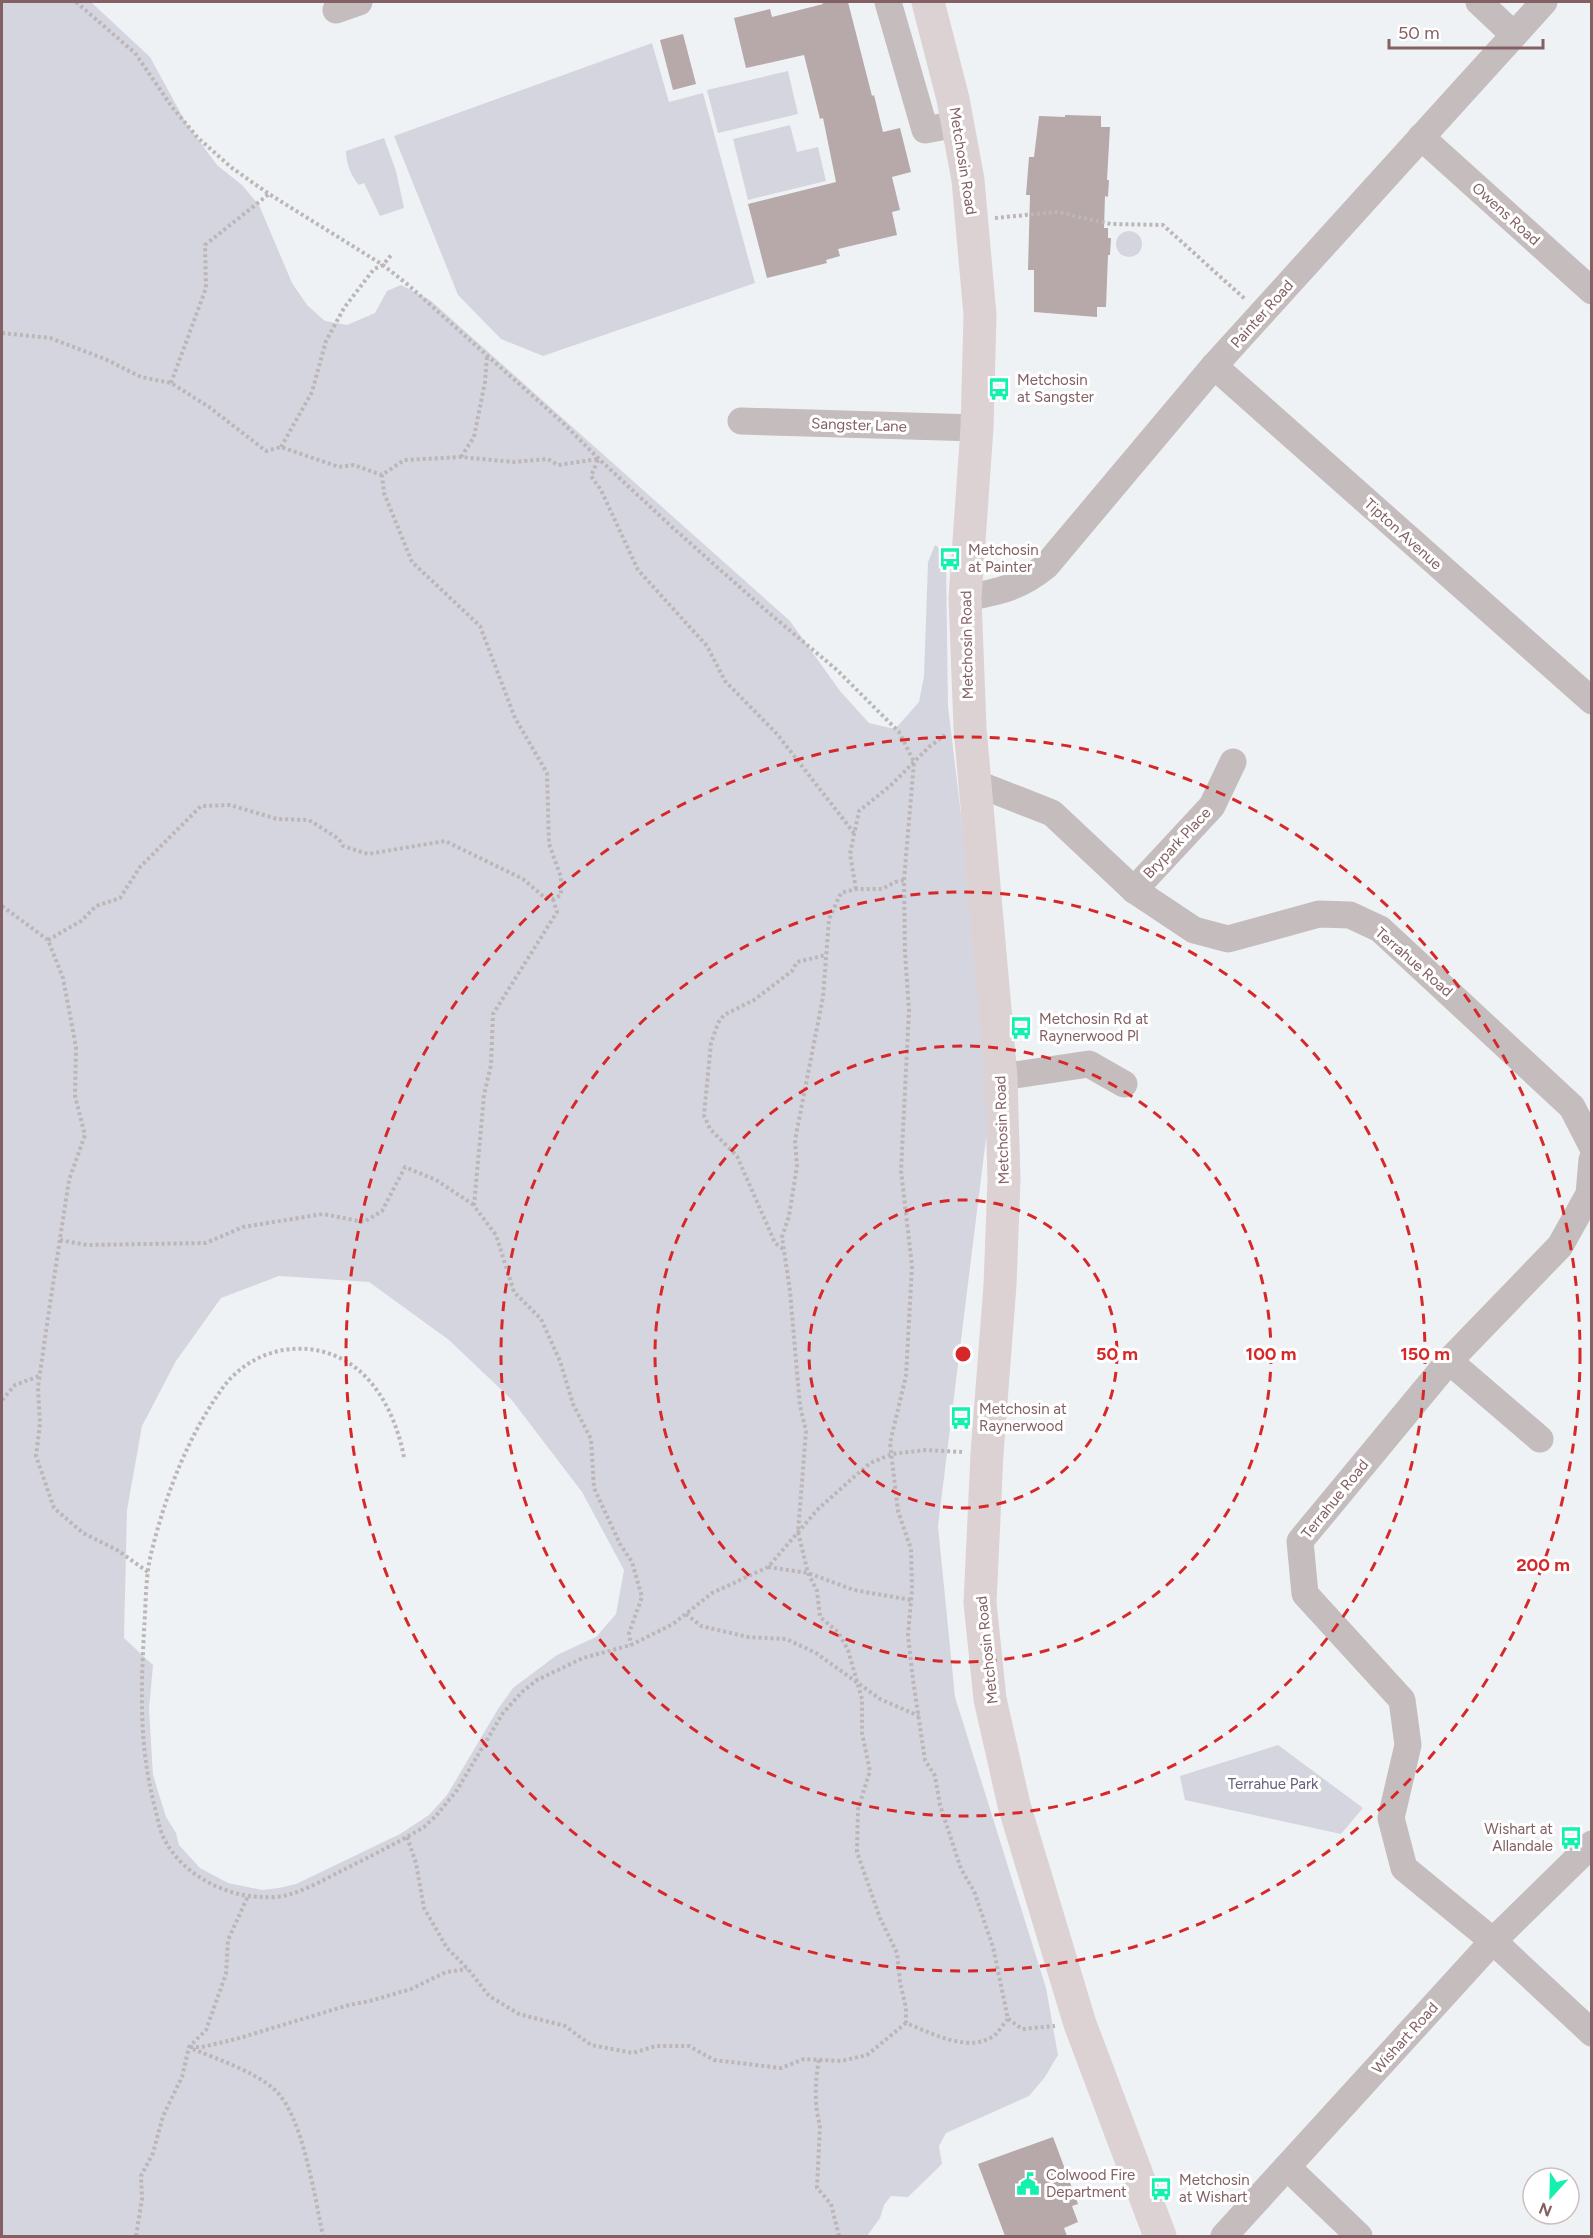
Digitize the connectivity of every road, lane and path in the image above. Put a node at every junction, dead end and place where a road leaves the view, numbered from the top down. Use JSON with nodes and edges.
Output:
{"nodes":[{"id":1,"x":76,"y":2,"type":"edge"},
{"id":2,"x":888,"y":2,"type":"edge"},
{"id":3,"x":928,"y":2,"type":"edge"},
{"id":4,"x":1479,"y":2,"type":"edge"},
{"id":5,"x":1544,"y":2,"type":"edge"},
{"id":6,"x":1514,"y":35,"type":"junction"},
{"id":7,"x":958,"y":124,"type":"junction"},
{"id":8,"x":1421,"y":137,"type":"junction"},
{"id":9,"x":269,"y":194,"type":"junction"},
{"id":10,"x":972,"y":221,"type":"junction"},
{"id":11,"x":392,"y":254,"type":"dead end"},
{"id":12,"x":382,"y":265,"type":"junction"},
{"id":13,"x":1592,"y":291,"type":"edge"},
{"id":14,"x":1262,"y":314,"type":"junction"},
{"id":15,"x":2,"y":333,"type":"edge"},
{"id":16,"x":487,"y":356,"type":"junction"},
{"id":17,"x":1214,"y":366,"type":"junction"},
{"id":18,"x":171,"y":383,"type":"junction"},
{"id":19,"x":741,"y":421,"type":"dead end"},
{"id":20,"x":977,"y":428,"type":"junction"},
{"id":21,"x":281,"y":447,"type":"junction"},
{"id":22,"x":461,"y":458,"type":"junction"},
{"id":23,"x":599,"y":459,"type":"junction"},
{"id":24,"x":382,"y":475,"type":"junction"},
{"id":25,"x":965,"y":598,"type":"junction"},
{"id":26,"x":1592,"y":701,"type":"edge"},
{"id":27,"x":970,"y":728,"type":"junction"},
{"id":28,"x":914,"y":762,"type":"junction"},
{"id":29,"x":1233,"y":762,"type":"dead end"},
{"id":30,"x":973,"y":782,"type":"junction"},
{"id":31,"x":854,"y":832,"type":"junction"},
{"id":32,"x":904,"y":880,"type":"junction"},
{"id":33,"x":856,"y":889,"type":"junction"},
{"id":34,"x":1134,"y":890,"type":"junction"},
{"id":35,"x":553,"y":899,"type":"junction"},
{"id":36,"x":2,"y":906,"type":"edge"},
{"id":37,"x":48,"y":940,"type":"junction"},
{"id":38,"x":826,"y":955,"type":"junction"},
{"id":39,"x":1001,"y":1077,"type":"junction"},
{"id":40,"x":1124,"y":1084,"type":"dead end"},
{"id":41,"x":1592,"y":1146,"type":"edge"},
{"id":42,"x":1592,"y":1160,"type":"edge"},
{"id":43,"x":1590,"y":1194,"type":"edge"},
{"id":44,"x":474,"y":1206,"type":"junction"},
{"id":45,"x":60,"y":1240,"type":"junction"},
{"id":46,"x":783,"y":1249,"type":"junction"},
{"id":47,"x":1449,"y":1361,"type":"junction"},
{"id":48,"x":39,"y":1376,"type":"junction"},
{"id":49,"x":2,"y":1400,"type":"edge"},
{"id":50,"x":1540,"y":1439,"type":"dead end"},
{"id":51,"x":892,"y":1454,"type":"junction"},
{"id":52,"x":987,"y":1454,"type":"junction"},
{"id":53,"x":404,"y":1457,"type":"dead end"},
{"id":54,"x":798,"y":1532,"type":"junction"},
{"id":55,"x":768,"y":1567,"type":"junction"},
{"id":56,"x":148,"y":1572,"type":"junction"},
{"id":57,"x":808,"y":1573,"type":"junction"},
{"id":58,"x":911,"y":1600,"type":"junction"},
{"id":59,"x":686,"y":1614,"type":"junction"},
{"id":60,"x":631,"y":1645,"type":"junction"},
{"id":61,"x":858,"y":1683,"type":"junction"},
{"id":62,"x":919,"y":1716,"type":"junction"},
{"id":63,"x":407,"y":1837,"type":"junction"},
{"id":64,"x":1592,"y":1844,"type":"edge"},
{"id":65,"x":248,"y":1896,"type":"junction"},
{"id":66,"x":1493,"y":1941,"type":"junction"},
{"id":67,"x":468,"y":1969,"type":"junction"},
{"id":68,"x":1008,"y":2019,"type":"junction"},
{"id":69,"x":906,"y":2023,"type":"junction"},
{"id":70,"x":1080,"y":2024,"type":"junction"},
{"id":71,"x":1592,"y":2033,"type":"edge"},
{"id":72,"x":189,"y":2047,"type":"junction"},
{"id":73,"x":819,"y":2060,"type":"junction"},
{"id":74,"x":1287,"y":2167,"type":"junction"},
{"id":75,"x":136,"y":2236,"type":"edge"},
{"id":76,"x":323,"y":2236,"type":"edge"},
{"id":77,"x":839,"y":2236,"type":"edge"},
{"id":78,"x":1160,"y":2236,"type":"edge"},
{"id":79,"x":1224,"y":2236,"type":"edge"},
{"id":80,"x":1359,"y":2236,"type":"edge"}],
"edges":[{"from":1,"to":9,"type":"path"},
{"from":2,"to":7,"type":"street"},
{"from":3,"to":7,"type":"main road","name":"Metchosin Road"},
{"from":4,"to":6,"type":"street"},
{"from":5,"to":6,"type":"street","name":"Painter Road"},
{"from":6,"to":8,"type":"street","name":"Painter Road"},
{"from":7,"to":10,"type":"main road","name":"Metchosin Road"},
{"from":8,"to":13,"type":"street","name":"Owens Road"},
{"from":8,"to":14,"type":"street","name":"Painter Road"},
{"from":9,"to":12,"type":"path"},
{"from":9,"to":18,"type":"path"},
{"from":10,"to":14,"type":"path"},
{"from":10,"to":20,"type":"main road","name":"Metchosin Road"},
{"from":11,"to":12,"type":"path"},
{"from":12,"to":16,"type":"path"},
{"from":12,"to":21,"type":"path"},
{"from":14,"to":17,"type":"street","name":"Painter Road"},
{"from":15,"to":18,"type":"path"},
{"from":16,"to":22,"type":"path"},
{"from":16,"to":23,"type":"path"},
{"from":17,"to":25,"type":"street","name":"Painter Road"},
{"from":17,"to":26,"type":"street","name":"Tipton Avenue"},
{"from":18,"to":21,"type":"path"},
{"from":19,"to":20,"type":"street","name":"Sangster Lane"},
{"from":20,"to":25,"type":"main road","name":"Metchosin Road"},
{"from":21,"to":24,"type":"path"},
{"from":22,"to":23,"type":"path"},
{"from":22,"to":24,"type":"path"},
{"from":23,"to":28,"type":"path"},
{"from":23,"to":31,"type":"path"},
{"from":24,"to":35,"type":"path"},
{"from":25,"to":27,"type":"main road","name":"Metchosin Road"},
{"from":27,"to":28,"type":"path"},
{"from":27,"to":30,"type":"main road","name":"Metchosin Road"},
{"from":28,"to":31,"type":"path"},
{"from":28,"to":32,"type":"path"},
{"from":29,"to":34,"type":"street","name":"Brypark Place"},
{"from":30,"to":34,"type":"street","name":"Terrahue Road"},
{"from":30,"to":39,"type":"main road","name":"Metchosin Road"},
{"from":31,"to":33,"type":"path"},
{"from":32,"to":33,"type":"path"},
{"from":32,"to":51,"type":"path"},
{"from":33,"to":38,"type":"path"},
{"from":34,"to":41,"type":"street","name":"Terrahue Road"},
{"from":35,"to":37,"type":"path"},
{"from":35,"to":44,"type":"path"},
{"from":36,"to":37,"type":"path"},
{"from":37,"to":45,"type":"path"},
{"from":38,"to":46,"type":"path"},
{"from":38,"to":46,"type":"path"},
{"from":39,"to":40,"type":"street"},
{"from":39,"to":52,"type":"main road","name":"Metchosin Road"},
{"from":42,"to":43,"type":"street","name":"Terrahue Road"},
{"from":43,"to":47,"type":"street","name":"Terrahue Road"},
{"from":44,"to":45,"type":"path"},
{"from":44,"to":60,"type":"path"},
{"from":45,"to":48,"type":"path"},
{"from":46,"to":54,"type":"path"},
{"from":47,"to":50,"type":"street"},
{"from":47,"to":66,"type":"street","name":"Terrahue Road"},
{"from":48,"to":49,"type":"path"},
{"from":48,"to":56,"type":"path"},
{"from":51,"to":52,"type":"path"},
{"from":51,"to":54,"type":"path"},
{"from":51,"to":58,"type":"path"},
{"from":52,"to":70,"type":"main road","name":"Metchosin Road"},
{"from":53,"to":56,"type":"path"},
{"from":54,"to":55,"type":"path"},
{"from":54,"to":57,"type":"path"},
{"from":55,"to":57,"type":"path"},
{"from":55,"to":59,"type":"path"},
{"from":56,"to":65,"type":"path"},
{"from":57,"to":58,"type":"path"},
{"from":57,"to":61,"type":"path"},
{"from":58,"to":62,"type":"path"},
{"from":59,"to":60,"type":"path"},
{"from":59,"to":61,"type":"path"},
{"from":60,"to":63,"type":"path"},
{"from":61,"to":62,"type":"path"},
{"from":61,"to":69,"type":"path"},
{"from":62,"to":68,"type":"path"},
{"from":63,"to":65,"type":"path"},
{"from":63,"to":67,"type":"path"},
{"from":64,"to":66,"type":"street","name":"Wishart Road"},
{"from":65,"to":72,"type":"path"},
{"from":66,"to":71,"type":"street","name":"Terrahue Road"},
{"from":66,"to":74,"type":"street","name":"Wishart Road"},
{"from":67,"to":72,"type":"path"},
{"from":67,"to":73,"type":"path"},
{"from":68,"to":69,"type":"path"},
{"from":68,"to":70,"type":"path"},
{"from":69,"to":73,"type":"path"},
{"from":70,"to":78,"type":"main road","name":"Metchosin Road"},
{"from":72,"to":75,"type":"path"},
{"from":72,"to":76,"type":"path"},
{"from":73,"to":77,"type":"path"},
{"from":74,"to":79,"type":"street","name":"Wishart Road"},
{"from":74,"to":80,"type":"street"}]}
